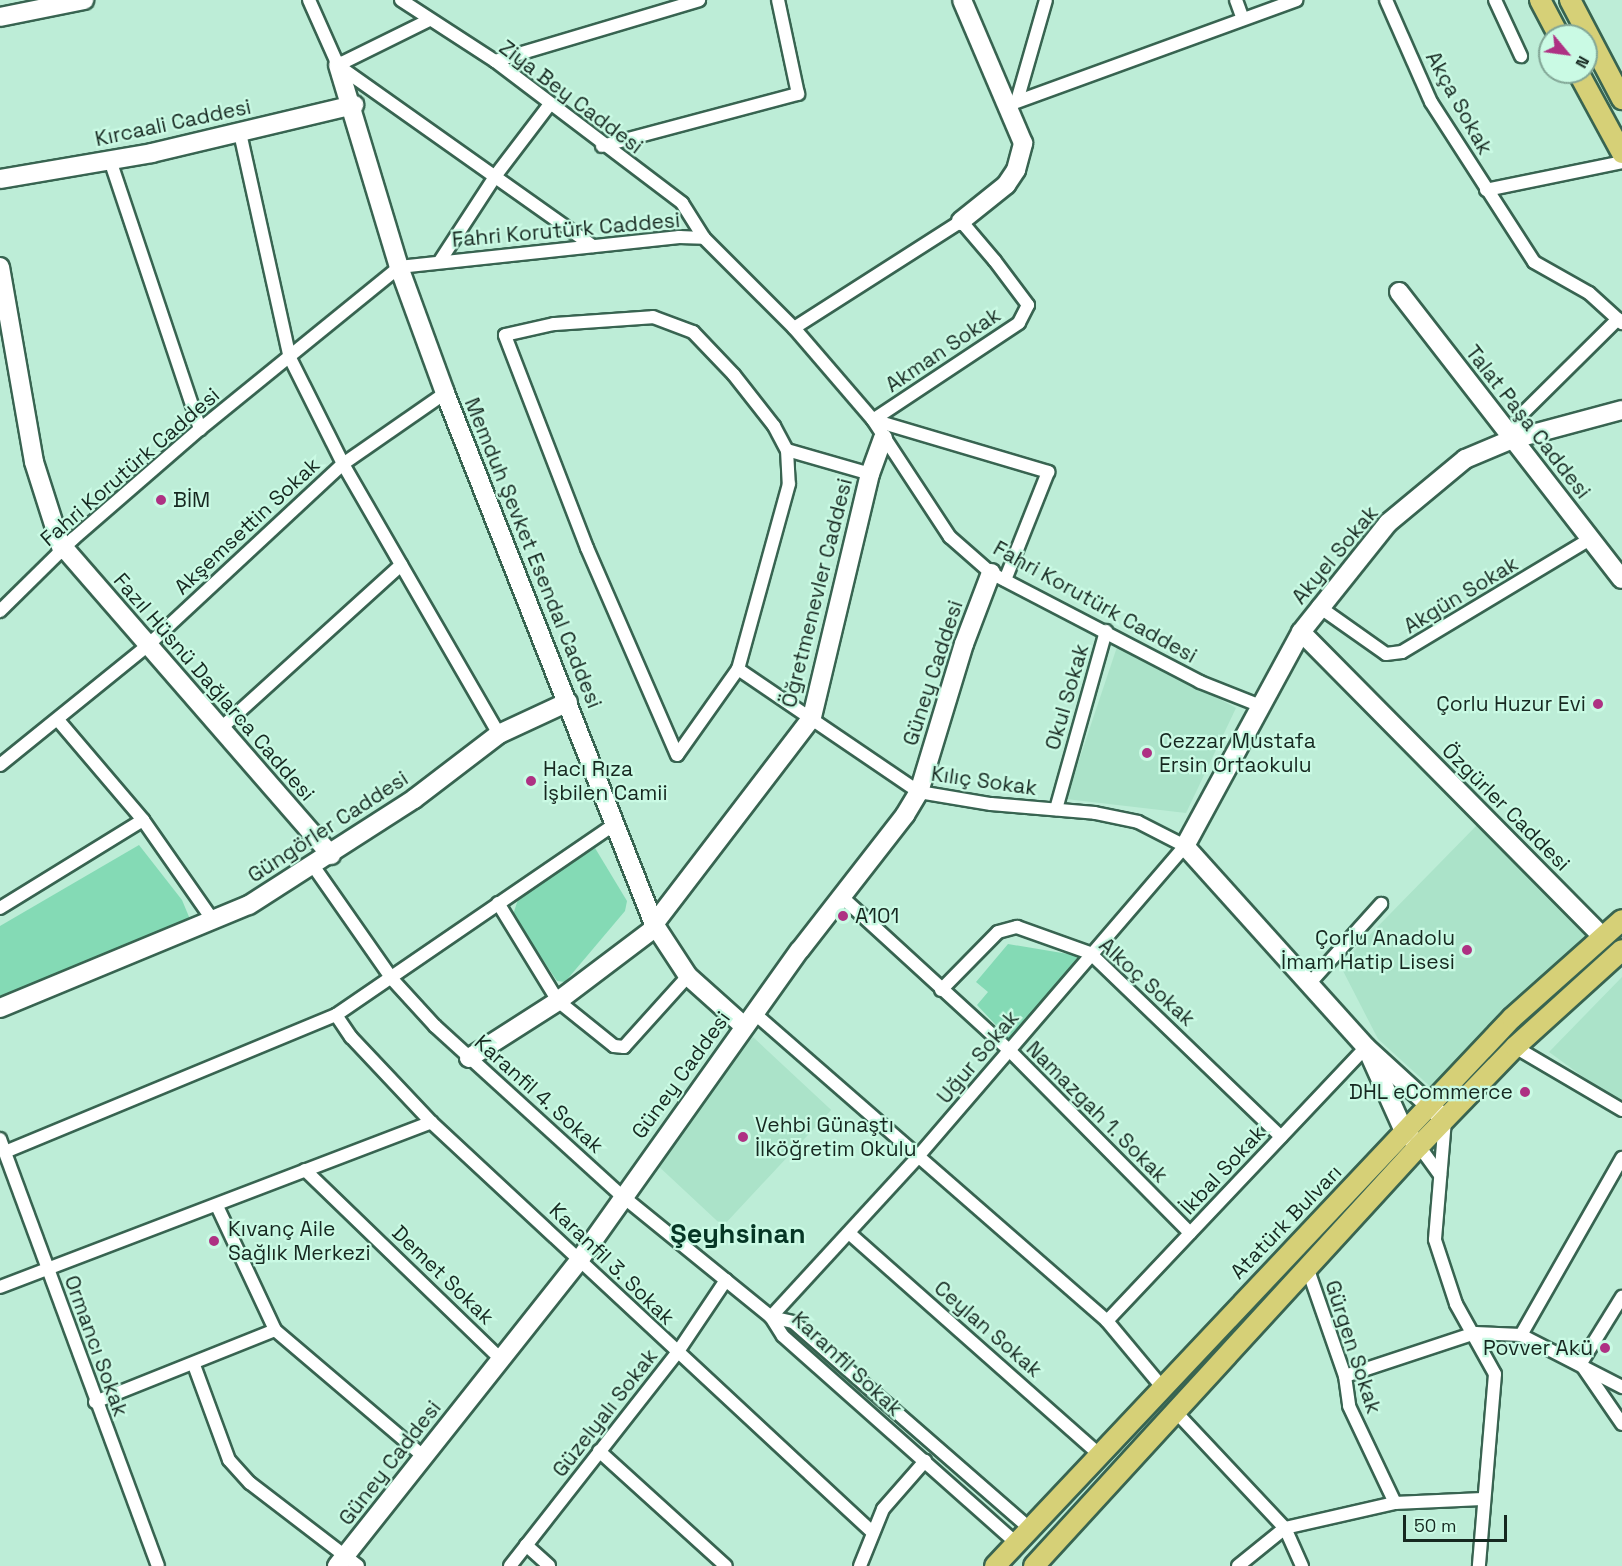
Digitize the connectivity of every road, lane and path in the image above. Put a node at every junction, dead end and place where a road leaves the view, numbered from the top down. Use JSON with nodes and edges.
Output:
{"nodes":[{"id":1,"x":84,"y":0,"type":"edge"},
{"id":2,"x":309,"y":0,"type":"edge"},
{"id":3,"x":401,"y":0,"type":"edge"},
{"id":4,"x":699,"y":0,"type":"edge"},
{"id":5,"x":778,"y":0,"type":"edge"},
{"id":6,"x":962,"y":0,"type":"edge"},
{"id":7,"x":1046,"y":0,"type":"edge"},
{"id":8,"x":1236,"y":0,"type":"edge"},
{"id":9,"x":1297,"y":0,"type":"edge"},
{"id":10,"x":1386,"y":0,"type":"edge"},
{"id":11,"x":1495,"y":0,"type":"edge"},
{"id":12,"x":1540,"y":0,"type":"edge"},
{"id":13,"x":1570,"y":0,"type":"edge"},
{"id":14,"x":676,"y":3,"type":"edge"},
{"id":15,"x":0,"y":17,"type":"edge"},
{"id":16,"x":1243,"y":19,"type":"junction"},
{"id":17,"x":429,"y":20,"type":"junction"},
{"id":18,"x":1553,"y":24,"type":"edge"},
{"id":19,"x":1521,"y":56,"type":"dead end"},
{"id":20,"x":495,"y":61,"type":"junction"},
{"id":21,"x":339,"y":66,"type":"junction"},
{"id":22,"x":1585,"y":84,"type":"edge"},
{"id":23,"x":1622,"y":99,"type":"edge"},
{"id":24,"x":1013,"y":103,"type":"junction"},
{"id":25,"x":550,"y":104,"type":"junction"},
{"id":26,"x":354,"y":105,"type":"junction"},
{"id":27,"x":240,"y":133,"type":"junction"},
{"id":28,"x":602,"y":146,"type":"junction"},
{"id":29,"x":1622,"y":153,"type":"edge"},
{"id":30,"x":110,"y":160,"type":"junction"},
{"id":31,"x":1622,"y":162,"type":"edge"},
{"id":32,"x":496,"y":175,"type":"junction"},
{"id":33,"x":0,"y":179,"type":"edge"},
{"id":34,"x":1486,"y":190,"type":"junction"},
{"id":35,"x":961,"y":221,"type":"junction"},
{"id":36,"x":704,"y":238,"type":"junction"},
{"id":37,"x":593,"y":246,"type":"junction"},
{"id":38,"x":440,"y":261,"type":"junction"},
{"id":39,"x":0,"y":267,"type":"edge"},
{"id":40,"x":399,"y":267,"type":"junction"},
{"id":41,"x":1399,"y":292,"type":"dead end"},
{"id":42,"x":3,"y":297,"type":"edge"},
{"id":43,"x":1620,"y":321,"type":"edge"},
{"id":44,"x":794,"y":327,"type":"junction"},
{"id":45,"x":290,"y":358,"type":"junction"},
{"id":46,"x":445,"y":393,"type":"junction"},
{"id":47,"x":1622,"y":410,"type":"edge"},
{"id":48,"x":873,"y":420,"type":"junction"},
{"id":49,"x":200,"y":429,"type":"junction"},
{"id":50,"x":884,"y":438,"type":"junction"},
{"id":51,"x":1510,"y":440,"type":"junction"},
{"id":52,"x":787,"y":450,"type":"junction"},
{"id":53,"x":343,"y":464,"type":"junction"},
{"id":54,"x":870,"y":474,"type":"junction"},
{"id":55,"x":1592,"y":538,"type":"junction"},
{"id":56,"x":63,"y":549,"type":"junction"},
{"id":57,"x":401,"y":566,"type":"junction"},
{"id":58,"x":998,"y":576,"type":"junction"},
{"id":59,"x":1622,"y":579,"type":"edge"},
{"id":60,"x":1318,"y":606,"type":"junction"},
{"id":61,"x":0,"y":611,"type":"edge"},
{"id":62,"x":1106,"y":631,"type":"junction"},
{"id":63,"x":1301,"y":632,"type":"junction"},
{"id":64,"x":147,"y":646,"type":"junction"},
{"id":65,"x":738,"y":669,"type":"junction"},
{"id":66,"x":568,"y":702,"type":"junction"},
{"id":67,"x":1258,"y":705,"type":"junction"},
{"id":68,"x":812,"y":717,"type":"junction"},
{"id":69,"x":58,"y":720,"type":"junction"},
{"id":70,"x":219,"y":730,"type":"junction"},
{"id":71,"x":499,"y":734,"type":"junction"},
{"id":72,"x":0,"y":765,"type":"edge"},
{"id":73,"x":919,"y":792,"type":"junction"},
{"id":74,"x":1056,"y":809,"type":"junction"},
{"id":75,"x":143,"y":820,"type":"junction"},
{"id":76,"x":616,"y":823,"type":"junction"},
{"id":77,"x":1185,"y":846,"type":"junction"},
{"id":78,"x":331,"y":855,"type":"junction"},
{"id":79,"x":314,"y":867,"type":"junction"},
{"id":80,"x":843,"y":898,"type":"junction"},
{"id":81,"x":498,"y":903,"type":"junction"},
{"id":82,"x":1382,"y":904,"type":"dead end"},
{"id":83,"x":0,"y":908,"type":"edge"},
{"id":84,"x":212,"y":920,"type":"junction"},
{"id":85,"x":1622,"y":920,"type":"edge"},
{"id":86,"x":655,"y":925,"type":"junction"},
{"id":87,"x":1603,"y":937,"type":"junction"},
{"id":88,"x":1622,"y":950,"type":"edge"},
{"id":89,"x":1090,"y":953,"type":"junction"},
{"id":90,"x":688,"y":976,"type":"junction"},
{"id":91,"x":392,"y":979,"type":"junction"},
{"id":92,"x":1309,"y":984,"type":"junction"},
{"id":93,"x":941,"y":990,"type":"junction"},
{"id":94,"x":558,"y":1001,"type":"junction"},
{"id":95,"x":0,"y":1008,"type":"edge"},
{"id":96,"x":336,"y":1015,"type":"junction"},
{"id":97,"x":749,"y":1020,"type":"junction"},
{"id":98,"x":1366,"y":1047,"type":"junction"},
{"id":99,"x":1515,"y":1047,"type":"junction"},
{"id":100,"x":1010,"y":1051,"type":"junction"},
{"id":101,"x":470,"y":1058,"type":"junction"},
{"id":102,"x":1429,"y":1105,"type":"junction"},
{"id":103,"x":1622,"y":1110,"type":"edge"},
{"id":104,"x":1445,"y":1120,"type":"junction"},
{"id":105,"x":431,"y":1122,"type":"junction"},
{"id":106,"x":1404,"y":1131,"type":"junction"},
{"id":107,"x":1281,"y":1137,"type":"junction"},
{"id":108,"x":0,"y":1139,"type":"edge"},
{"id":109,"x":1419,"y":1146,"type":"junction"},
{"id":110,"x":5,"y":1152,"type":"junction"},
{"id":111,"x":917,"y":1158,"type":"junction"},
{"id":112,"x":1622,"y":1158,"type":"edge"},
{"id":113,"x":305,"y":1170,"type":"junction"},
{"id":114,"x":1440,"y":1177,"type":"junction"},
{"id":115,"x":621,"y":1195,"type":"junction"},
{"id":116,"x":217,"y":1206,"type":"junction"},
{"id":117,"x":849,"y":1233,"type":"junction"},
{"id":118,"x":1190,"y":1233,"type":"junction"},
{"id":119,"x":580,"y":1258,"type":"junction"},
{"id":120,"x":1307,"y":1267,"type":"junction"},
{"id":121,"x":48,"y":1271,"type":"junction"},
{"id":122,"x":726,"y":1280,"type":"junction"},
{"id":123,"x":0,"y":1287,"type":"edge"},
{"id":124,"x":1622,"y":1297,"type":"edge"},
{"id":125,"x":771,"y":1317,"type":"junction"},
{"id":126,"x":1107,"y":1321,"type":"junction"},
{"id":127,"x":276,"y":1329,"type":"junction"},
{"id":128,"x":1475,"y":1333,"type":"junction"},
{"id":129,"x":1521,"y":1335,"type":"junction"},
{"id":130,"x":677,"y":1353,"type":"junction"},
{"id":131,"x":501,"y":1359,"type":"junction"},
{"id":132,"x":1581,"y":1363,"type":"junction"},
{"id":133,"x":194,"y":1365,"type":"junction"},
{"id":134,"x":1345,"y":1376,"type":"junction"},
{"id":135,"x":1162,"y":1387,"type":"junction"},
{"id":136,"x":1622,"y":1387,"type":"edge"},
{"id":137,"x":95,"y":1402,"type":"junction"},
{"id":138,"x":1174,"y":1410,"type":"junction"},
{"id":139,"x":1622,"y":1424,"type":"edge"},
{"id":140,"x":599,"y":1451,"type":"junction"},
{"id":141,"x":1100,"y":1455,"type":"junction"},
{"id":142,"x":423,"y":1456,"type":"junction"},
{"id":143,"x":925,"y":1461,"type":"junction"},
{"id":144,"x":1482,"y":1499,"type":"junction"},
{"id":145,"x":1395,"y":1503,"type":"junction"},
{"id":146,"x":1285,"y":1528,"type":"junction"},
{"id":147,"x":871,"y":1531,"type":"junction"},
{"id":148,"x":1023,"y":1536,"type":"junction"},
{"id":149,"x":526,"y":1545,"type":"junction"},
{"id":150,"x":346,"y":1562,"type":"edge"},
{"id":151,"x":158,"y":1566,"type":"edge"},
{"id":152,"x":510,"y":1566,"type":"edge"},
{"id":153,"x":549,"y":1566,"type":"edge"},
{"id":154,"x":726,"y":1566,"type":"edge"},
{"id":155,"x":860,"y":1566,"type":"edge"},
{"id":156,"x":995,"y":1566,"type":"edge"},
{"id":157,"x":1034,"y":1566,"type":"edge"},
{"id":158,"x":1238,"y":1566,"type":"edge"},
{"id":159,"x":1302,"y":1566,"type":"edge"},
{"id":160,"x":1479,"y":1566,"type":"edge"}],
"edges":[{"from":1,"to":15,"type":"street"},
{"from":2,"to":21,"type":"street"},
{"from":3,"to":17,"type":"street","name":"Ziya Bey Caddesi"},
{"from":4,"to":14,"type":"street"},
{"from":5,"to":28,"type":"street"},
{"from":6,"to":24,"type":"street"},
{"from":7,"to":24,"type":"street"},
{"from":8,"to":16,"type":"street"},
{"from":9,"to":16,"type":"street"},
{"from":10,"to":34,"type":"street","name":"Akça Sokak"},
{"from":11,"to":19,"type":"street"},
{"from":12,"to":18,"type":"main road"},
{"from":13,"to":23,"type":"main road"},
{"from":14,"to":20,"type":"street"},
{"from":16,"to":24,"type":"street"},
{"from":17,"to":20,"type":"street","name":"Ziya Bey Caddesi"},
{"from":17,"to":21,"type":"street"},
{"from":20,"to":25,"type":"street","name":"Ziya Bey Caddesi"},
{"from":21,"to":26,"type":"street","name":"Memduh Şevket Esendal Caddesi"},
{"from":21,"to":32,"type":"street"},
{"from":22,"to":29,"type":"main road"},
{"from":24,"to":35,"type":"street"},
{"from":25,"to":28,"type":"street","name":"Ziya Bey Caddesi"},
{"from":25,"to":32,"type":"street"},
{"from":26,"to":27,"type":"street","name":"Kırcaali Caddesi"},
{"from":26,"to":40,"type":"street","name":"Memduh Şevket Esendal Caddesi"},
{"from":27,"to":30,"type":"street","name":"Kırcaali Caddesi"},
{"from":27,"to":45,"type":"street"},
{"from":28,"to":36,"type":"street","name":"Ziya Bey Caddesi"},
{"from":30,"to":33,"type":"street","name":"Kırcaali Caddesi"},
{"from":30,"to":49,"type":"street"},
{"from":31,"to":34,"type":"street"},
{"from":32,"to":37,"type":"street"},
{"from":32,"to":38,"type":"street"},
{"from":34,"to":43,"type":"street","name":"Akça Sokak"},
{"from":35,"to":44,"type":"street"},
{"from":35,"to":48,"type":"street","name":"Akman Sokak"},
{"from":36,"to":37,"type":"street","name":"Fahri Korutürk Caddesi"},
{"from":36,"to":44,"type":"street","name":"Fahri Korutürk Caddesi"},
{"from":37,"to":38,"type":"street","name":"Fahri Korutürk Caddesi"},
{"from":38,"to":40,"type":"street","name":"Fahri Korutürk Caddesi"},
{"from":39,"to":42,"type":"street","name":"Fazıl Hüsnü Dağlarca Caddesi"},
{"from":40,"to":45,"type":"street","name":"Fahri Korutürk Caddesi"},
{"from":40,"to":46,"type":"street","name":"Memduh Şevket Esendal Caddesi"},
{"from":41,"to":51,"type":"street","name":"Talat Paşa Caddesi"},
{"from":42,"to":56,"type":"street","name":"Fazıl Hüsnü Dağlarca Caddesi"},
{"from":43,"to":51,"type":"street"},
{"from":44,"to":48,"type":"street","name":"Fahri Korutürk Caddesi"},
{"from":45,"to":49,"type":"street","name":"Fahri Korutürk Caddesi"},
{"from":45,"to":53,"type":"street"},
{"from":46,"to":53,"type":"street","name":"Akşemsettin Sokak"},
{"from":46,"to":66,"type":"street","name":"Memduh Şevket Esendal Caddesi"},
{"from":47,"to":51,"type":"street","name":"Akyel Sokak"},
{"from":48,"to":50,"type":"street","name":"Fahri Korutürk Caddesi"},
{"from":48,"to":58,"type":"street"},
{"from":49,"to":56,"type":"street","name":"Fahri Korutürk Caddesi"},
{"from":50,"to":54,"type":"street","name":"Öğretmenevler Caddesi"},
{"from":50,"to":58,"type":"street","name":"Fahri Korutürk Caddesi"},
{"from":51,"to":55,"type":"street","name":"Talat Paşa Caddesi"},
{"from":51,"to":60,"type":"street","name":"Akyel Sokak"},
{"from":52,"to":54,"type":"street"},
{"from":52,"to":65,"type":"street"},
{"from":52,"to":65,"type":"street"},
{"from":53,"to":57,"type":"street"},
{"from":53,"to":64,"type":"street","name":"Akşemsettin Sokak"},
{"from":54,"to":68,"type":"street","name":"Öğretmenevler Caddesi"},
{"from":55,"to":59,"type":"street","name":"Talat Paşa Caddesi"},
{"from":55,"to":60,"type":"street","name":"Akgün Sokak"},
{"from":56,"to":61,"type":"street","name":"Fahri Korutürk Caddesi"},
{"from":56,"to":64,"type":"street","name":"Fazıl Hüsnü Dağlarca Caddesi"},
{"from":57,"to":70,"type":"street"},
{"from":57,"to":71,"type":"street"},
{"from":58,"to":62,"type":"street","name":"Fahri Korutürk Caddesi"},
{"from":58,"to":73,"type":"street","name":"Güney Caddesi"},
{"from":60,"to":63,"type":"street","name":"Akyel Sokak"},
{"from":62,"to":67,"type":"street","name":"Fahri Korutürk Caddesi"},
{"from":62,"to":74,"type":"street","name":"Okul Sokak"},
{"from":63,"to":67,"type":"street","name":"Akyel Sokak"},
{"from":63,"to":87,"type":"street","name":"Özgürler Caddesi"},
{"from":64,"to":69,"type":"street","name":"Akşemsettin Sokak"},
{"from":64,"to":70,"type":"street","name":"Fazıl Hüsnü Dağlarca Caddesi"},
{"from":65,"to":68,"type":"street","name":"Kılıç Sokak"},
{"from":66,"to":71,"type":"street","name":"Güngörler Caddesi"},
{"from":66,"to":76,"type":"street","name":"Memduh Şevket Esendal Caddesi"},
{"from":67,"to":77,"type":"street","name":"Akyel Sokak"},
{"from":68,"to":73,"type":"street","name":"Kılıç Sokak"},
{"from":68,"to":86,"type":"street","name":"Öğretmenevler Caddesi"},
{"from":69,"to":72,"type":"street","name":"Akşemsettin Sokak"},
{"from":69,"to":75,"type":"street"},
{"from":70,"to":78,"type":"street","name":"Fazıl Hüsnü Dağlarca Caddesi"},
{"from":71,"to":78,"type":"street","name":"Güngörler Caddesi"},
{"from":73,"to":74,"type":"street","name":"Kılıç Sokak"},
{"from":73,"to":80,"type":"street","name":"Güney Caddesi"},
{"from":74,"to":77,"type":"street","name":"Kılıç Sokak"},
{"from":75,"to":83,"type":"street"},
{"from":75,"to":84,"type":"street"},
{"from":76,"to":81,"type":"street"},
{"from":76,"to":86,"type":"street","name":"Memduh Şevket Esendal Caddesi"},
{"from":77,"to":89,"type":"street","name":"Uğur Sokak"},
{"from":77,"to":92,"type":"street"},
{"from":78,"to":79,"type":"street","name":"Güngörler Caddesi"},
{"from":79,"to":84,"type":"street","name":"Güngörler Caddesi"},
{"from":79,"to":91,"type":"street","name":"Karanfil 4. Sokak"},
{"from":80,"to":93,"type":"street","name":"Namazgah 1. Sokak"},
{"from":80,"to":97,"type":"street","name":"Güney Caddesi"},
{"from":81,"to":91,"type":"street"},
{"from":81,"to":94,"type":"street"},
{"from":82,"to":92,"type":"street"},
{"from":84,"to":95,"type":"street","name":"Güngörler Caddesi"},
{"from":85,"to":87,"type":"main road","name":"Atatürk Bulvarı"},
{"from":86,"to":90,"type":"street","name":"Memduh Şevket Esendal Caddesi"},
{"from":86,"to":94,"type":"street","name":"Öğretmenevler Caddesi"},
{"from":87,"to":102,"type":"main road","name":"Atatürk Bulvarı"},
{"from":88,"to":99,"type":"main road"},
{"from":89,"to":93,"type":"street","name":"Alkoç Sokak"},
{"from":89,"to":100,"type":"street","name":"Uğur Sokak"},
{"from":89,"to":107,"type":"street","name":"Alkoç Sokak"},
{"from":90,"to":94,"type":"street"},
{"from":90,"to":97,"type":"street","name":"Memduh Şevket Esendal Caddesi"},
{"from":91,"to":96,"type":"street"},
{"from":91,"to":101,"type":"street","name":"Karanfil 4. Sokak"},
{"from":92,"to":98,"type":"street"},
{"from":93,"to":100,"type":"street","name":"Namazgah 1. Sokak"},
{"from":94,"to":101,"type":"street","name":"Öğretmenevler Caddesi"},
{"from":96,"to":105,"type":"street","name":"Karanfil 3. Sokak"},
{"from":96,"to":110,"type":"street"},
{"from":97,"to":111,"type":"street"},
{"from":97,"to":115,"type":"street","name":"Güney Caddesi"},
{"from":98,"to":102,"type":"street"},
{"from":98,"to":106,"type":"street"},
{"from":98,"to":107,"type":"street","name":"İkbal Sokak"},
{"from":99,"to":103,"type":"street"},
{"from":99,"to":104,"type":"main road"},
{"from":100,"to":111,"type":"street","name":"Uğur Sokak"},
{"from":100,"to":118,"type":"street","name":"Namazgah 1. Sokak"},
{"from":101,"to":115,"type":"street","name":"Karanfil 4. Sokak"},
{"from":102,"to":104,"type":"street"},
{"from":102,"to":106,"type":"main road","name":"Atatürk Bulvarı"},
{"from":104,"to":109,"type":"main road"},
{"from":104,"to":114,"type":"street"},
{"from":105,"to":113,"type":"street"},
{"from":105,"to":119,"type":"street","name":"Karanfil 3. Sokak"},
{"from":106,"to":109,"type":"street"},
{"from":106,"to":135,"type":"main road","name":"Atatürk Bulvarı"},
{"from":107,"to":118,"type":"street","name":"İkbal Sokak"},
{"from":108,"to":110,"type":"street","name":"Ormancı Sokak"},
{"from":109,"to":114,"type":"street"},
{"from":109,"to":120,"type":"main road"},
{"from":110,"to":121,"type":"street","name":"Ormancı Sokak"},
{"from":111,"to":117,"type":"street","name":"Uğur Sokak"},
{"from":111,"to":126,"type":"street"},
{"from":112,"to":129,"type":"street"},
{"from":113,"to":116,"type":"street"},
{"from":113,"to":131,"type":"street","name":"Demet Sokak"},
{"from":114,"to":128,"type":"street"},
{"from":115,"to":119,"type":"street","name":"Güney Caddesi"},
{"from":115,"to":122,"type":"street","name":"Karanfil 4. Sokak"},
{"from":116,"to":121,"type":"street"},
{"from":116,"to":127,"type":"street"},
{"from":117,"to":125,"type":"street","name":"Uğur Sokak"},
{"from":117,"to":141,"type":"street","name":"Ceylan Sokak"},
{"from":118,"to":126,"type":"street","name":"İkbal Sokak"},
{"from":119,"to":130,"type":"street","name":"Karanfil 3. Sokak"},
{"from":119,"to":131,"type":"street","name":"Güney Caddesi"},
{"from":120,"to":134,"type":"street","name":"Gürgen Sokak"},
{"from":120,"to":138,"type":"main road"},
{"from":121,"to":123,"type":"street"},
{"from":121,"to":137,"type":"street","name":"Ormancı Sokak"},
{"from":122,"to":125,"type":"street","name":"Karanfil 4. Sokak"},
{"from":122,"to":130,"type":"street","name":"Güzelyalı Sokak"},
{"from":124,"to":132,"type":"street"},
{"from":125,"to":143,"type":"street","name":"Karanfil Sokak"},
{"from":125,"to":148,"type":"street","name":"Karanfil Sokak"},
{"from":126,"to":135,"type":"street"},
{"from":127,"to":133,"type":"street"},
{"from":127,"to":142,"type":"street"},
{"from":128,"to":129,"type":"street"},
{"from":128,"to":134,"type":"street"},
{"from":128,"to":144,"type":"street"},
{"from":129,"to":132,"type":"street"},
{"from":130,"to":140,"type":"street","name":"Güzelyalı Sokak"},
{"from":130,"to":147,"type":"street","name":"Karanfil 3. Sokak"},
{"from":131,"to":142,"type":"street","name":"Güney Caddesi"},
{"from":132,"to":136,"type":"street"},
{"from":132,"to":139,"type":"street"},
{"from":133,"to":137,"type":"street"},
{"from":133,"to":150,"type":"street"},
{"from":134,"to":145,"type":"street","name":"Gürgen Sokak"},
{"from":135,"to":141,"type":"main road","name":"Atatürk Bulvarı"},
{"from":137,"to":151,"type":"street","name":"Ormancı Sokak"},
{"from":138,"to":146,"type":"street"},
{"from":138,"to":157,"type":"main road"},
{"from":140,"to":149,"type":"street","name":"Güzelyalı Sokak"},
{"from":140,"to":154,"type":"street"},
{"from":141,"to":148,"type":"main road","name":"Atatürk Bulvarı"},
{"from":142,"to":150,"type":"street","name":"Güney Caddesi"},
{"from":143,"to":147,"type":"street"},
{"from":143,"to":148,"type":"street","name":"Karanfil Sokak"},
{"from":144,"to":145,"type":"street"},
{"from":144,"to":160,"type":"street"},
{"from":145,"to":146,"type":"street"},
{"from":146,"to":158,"type":"street"},
{"from":146,"to":159,"type":"street"},
{"from":147,"to":155,"type":"street"},
{"from":148,"to":156,"type":"main road","name":"Atatürk Bulvarı"},
{"from":149,"to":152,"type":"street","name":"Güzelyalı Sokak"},
{"from":149,"to":153,"type":"street"}]}
